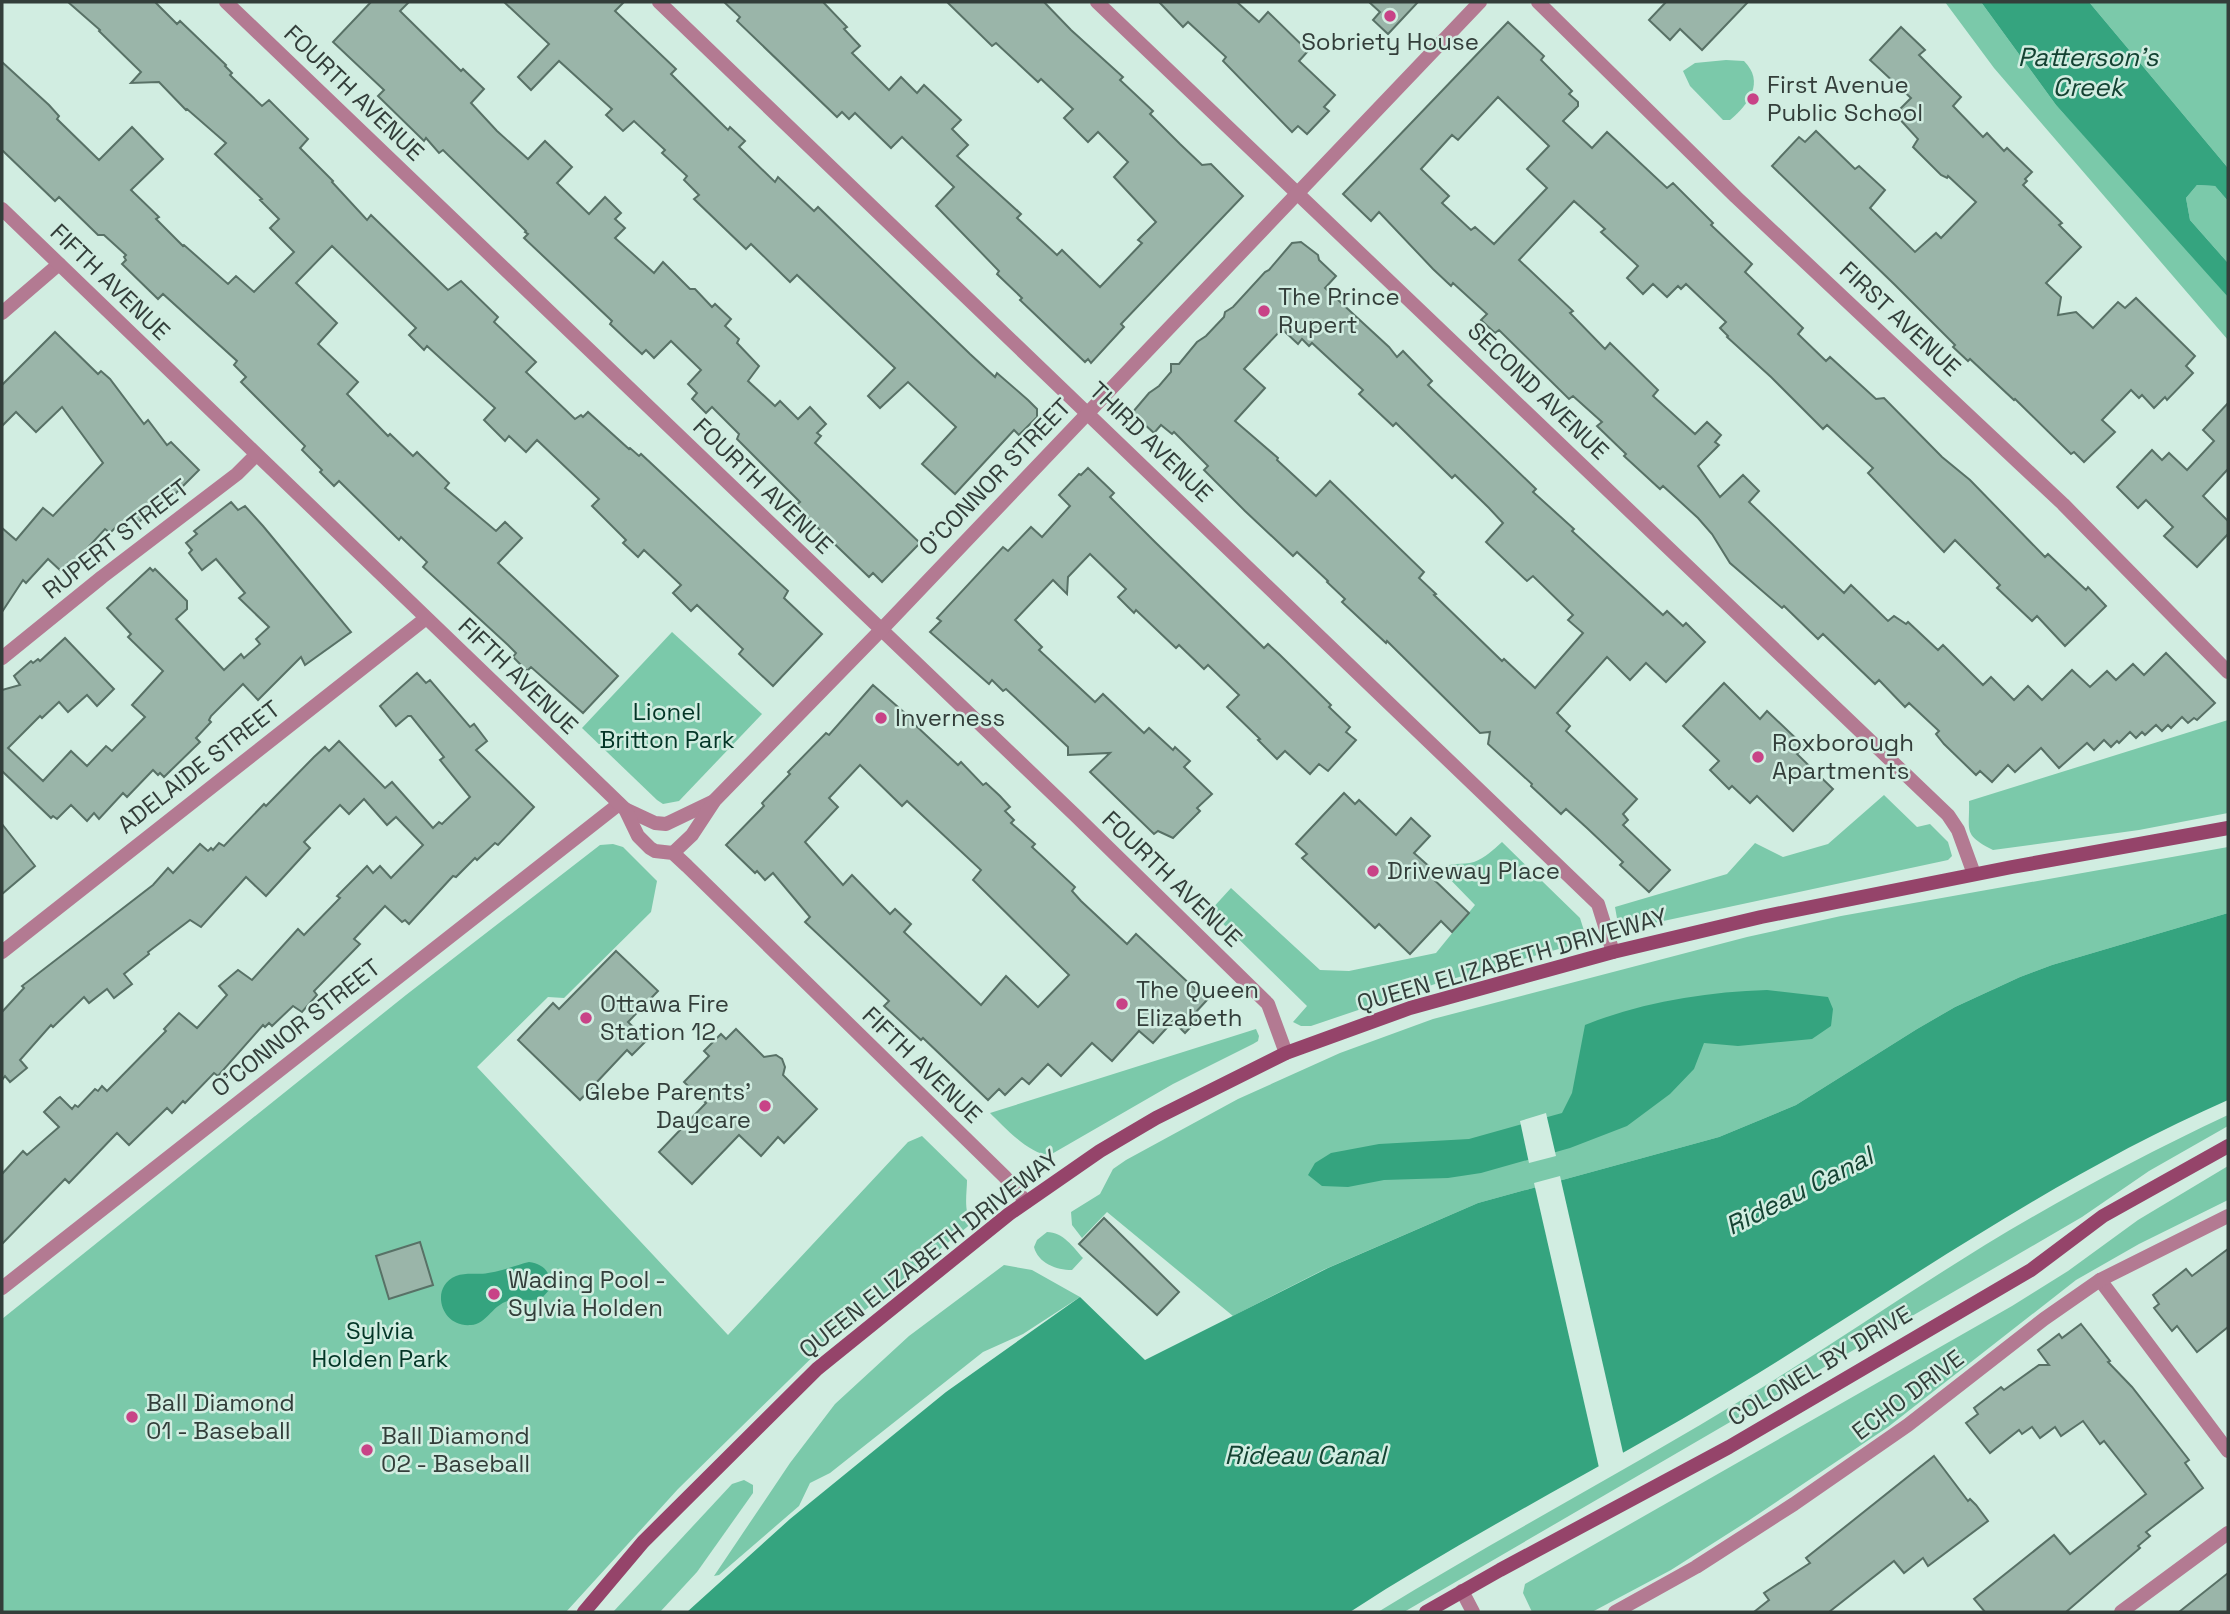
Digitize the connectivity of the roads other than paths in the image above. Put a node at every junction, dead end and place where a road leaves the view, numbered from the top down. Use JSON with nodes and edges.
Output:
{"nodes":[{"id":1,"x":226,"y":2,"type":"edge"},
{"id":2,"x":659,"y":2,"type":"edge"},
{"id":3,"x":1097,"y":2,"type":"edge"},
{"id":4,"x":1480,"y":2,"type":"edge"},
{"id":5,"x":1538,"y":2,"type":"edge"},
{"id":6,"x":1297,"y":193,"type":"junction"},
{"id":7,"x":2,"y":209,"type":"edge"},
{"id":8,"x":59,"y":264,"type":"junction"},
{"id":9,"x":2,"y":313,"type":"edge"},
{"id":10,"x":1088,"y":413,"type":"junction"},
{"id":11,"x":256,"y":455,"type":"junction"},
{"id":12,"x":425,"y":619,"type":"junction"},
{"id":13,"x":881,"y":630,"type":"junction"},
{"id":14,"x":2,"y":658,"type":"edge"},
{"id":15,"x":2228,"y":673,"type":"edge"},
{"id":16,"x":715,"y":800,"type":"junction"},
{"id":17,"x":622,"y":806,"type":"junction"},
{"id":18,"x":2228,"y":828,"type":"edge"},
{"id":19,"x":673,"y":853,"type":"junction"},
{"id":20,"x":1974,"y":874,"type":"junction"},
{"id":21,"x":2,"y":952,"type":"edge"},
{"id":22,"x":1613,"y":952,"type":"junction"},
{"id":23,"x":1286,"y":1053,"type":"junction"},
{"id":24,"x":2228,"y":1146,"type":"edge"},
{"id":25,"x":1026,"y":1202,"type":"junction"},
{"id":26,"x":2228,"y":1216,"type":"edge"},
{"id":27,"x":2100,"y":1280,"type":"junction"},
{"id":28,"x":2,"y":1288,"type":"edge"},
{"id":29,"x":2228,"y":1451,"type":"edge"},
{"id":30,"x":2228,"y":1532,"type":"edge"},
{"id":31,"x":1462,"y":1591,"type":"junction"},
{"id":32,"x":584,"y":1612,"type":"edge"},
{"id":33,"x":1426,"y":1612,"type":"edge"},
{"id":34,"x":1473,"y":1612,"type":"edge"},
{"id":35,"x":1615,"y":1612,"type":"edge"},
{"id":36,"x":2121,"y":1612,"type":"edge"}],
"edges":[{"from":1,"to":13,"type":"street","name":"FOURTH AVENUE"},
{"from":2,"to":10,"type":"street","name":"THIRD AVENUE"},
{"from":3,"to":6,"type":"street","name":"SECOND AVENUE"},
{"from":4,"to":6,"type":"street","name":"O'CONNOR STREET"},
{"from":5,"to":15,"type":"street","name":"FIRST AVENUE"},
{"from":6,"to":10,"type":"street","name":"O'CONNOR STREET"},
{"from":6,"to":20,"type":"street","name":"SECOND AVENUE"},
{"from":7,"to":8,"type":"street","name":"FIFTH AVENUE"},
{"from":8,"to":9,"type":"street"},
{"from":8,"to":11,"type":"street","name":"FIFTH AVENUE"},
{"from":10,"to":13,"type":"street","name":"O'CONNOR STREET"},
{"from":10,"to":22,"type":"street","name":"THIRD AVENUE"},
{"from":11,"to":12,"type":"street","name":"FIFTH AVENUE"},
{"from":11,"to":14,"type":"street","name":"RUPERT STREET"},
{"from":12,"to":17,"type":"street","name":"FIFTH AVENUE"},
{"from":12,"to":21,"type":"street","name":"ADELAIDE STREET"},
{"from":13,"to":16,"type":"street","name":"O'CONNOR STREET"},
{"from":13,"to":23,"type":"street","name":"FOURTH AVENUE"},
{"from":16,"to":17,"type":"street","name":"O'CONNOR STREET"},
{"from":16,"to":19,"type":"street","name":"O'CONNOR STREET"},
{"from":17,"to":19,"type":"street","name":"FIFTH AVENUE"},
{"from":17,"to":28,"type":"street","name":"O'CONNOR STREET"},
{"from":18,"to":20,"type":"main road","name":"QUEEN ELIZABETH DRIVEWAY"},
{"from":19,"to":25,"type":"street","name":"FIFTH AVENUE"},
{"from":20,"to":22,"type":"main road","name":"QUEEN ELIZABETH DRIVEWAY"},
{"from":22,"to":23,"type":"main road","name":"QUEEN ELIZABETH DRIVEWAY"},
{"from":23,"to":25,"type":"main road","name":"QUEEN ELIZABETH DRIVEWAY"},
{"from":24,"to":31,"type":"main road","name":"COLONEL BY DRIVE"},
{"from":25,"to":32,"type":"main road","name":"QUEEN ELIZABETH DRIVEWAY"},
{"from":26,"to":27,"type":"street","name":"ECHO DRIVE"},
{"from":27,"to":29,"type":"street"},
{"from":27,"to":35,"type":"street","name":"ECHO DRIVE"},
{"from":30,"to":36,"type":"street"},
{"from":31,"to":33,"type":"main road","name":"COLONEL BY DRIVE"},
{"from":31,"to":34,"type":"street"}]}
